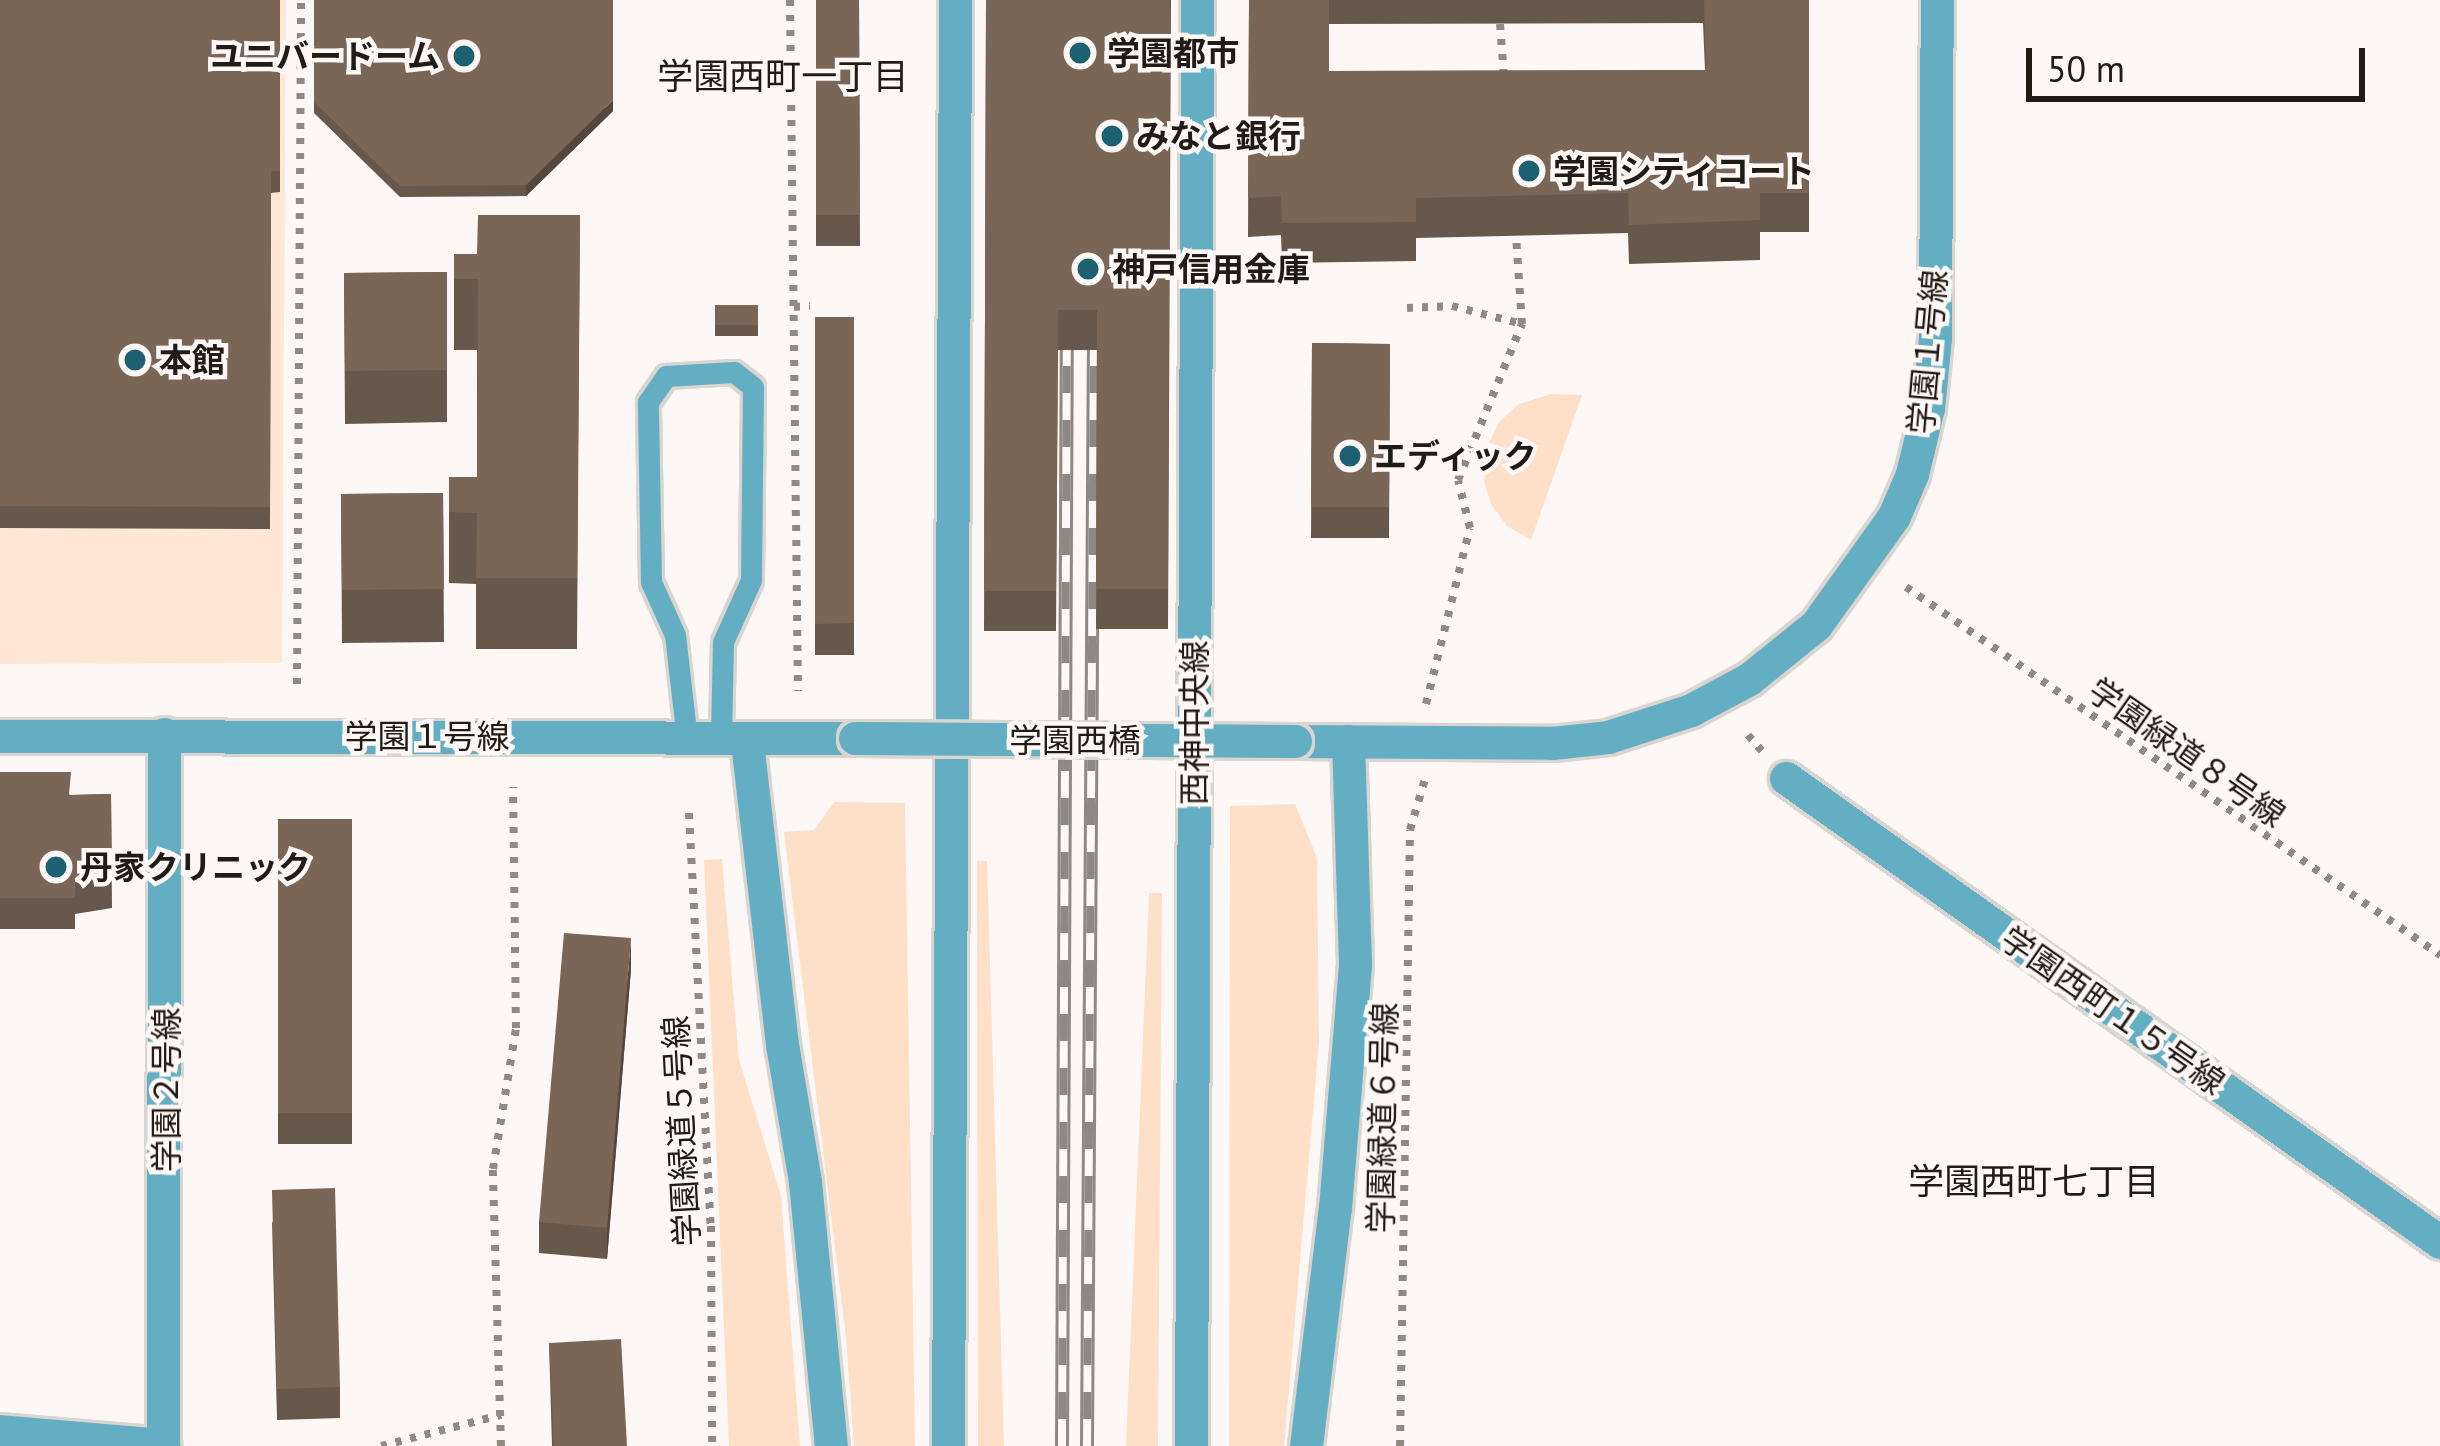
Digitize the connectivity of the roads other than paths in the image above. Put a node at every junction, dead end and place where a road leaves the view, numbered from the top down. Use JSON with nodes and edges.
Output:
{"nodes":[{"id":1,"x":955,"y":0,"type":"edge"},
{"id":2,"x":1197,"y":0,"type":"edge"},
{"id":3,"x":1937,"y":0,"type":"edge"},
{"id":4,"x":164,"y":734,"type":"junction"},
{"id":5,"x":0,"y":736,"type":"edge"},
{"id":6,"x":855,"y":738,"type":"joint"},
{"id":7,"x":718,"y":741,"type":"junction"},
{"id":8,"x":1295,"y":741,"type":"joint"},
{"id":9,"x":1348,"y":741,"type":"junction"},
{"id":10,"x":1786,"y":778,"type":"dead end"},
{"id":11,"x":2440,"y":1242,"type":"edge"},
{"id":12,"x":0,"y":1431,"type":"edge"},
{"id":13,"x":163,"y":1446,"type":"edge"},
{"id":14,"x":831,"y":1446,"type":"edge"},
{"id":15,"x":948,"y":1446,"type":"edge"},
{"id":16,"x":1191,"y":1446,"type":"edge"},
{"id":17,"x":1306,"y":1446,"type":"edge"}],
"edges":[{"from":1,"to":15,"type":"street"},
{"from":2,"to":16,"type":"street","name":"西神中央線"},
{"from":3,"to":9,"type":"street","name":"学園１号線"},
{"from":4,"to":5,"type":"street","name":"学園１号線"},
{"from":4,"to":7,"type":"street","name":"学園１号線"},
{"from":4,"to":13,"type":"street","name":"学園２号線"},
{"from":6,"to":7,"type":"street","name":"学園１号線"},
{"from":6,"to":8,"type":"street","name":"学園西橋","bridge":true},
{"from":7,"to":7,"type":"lane"},
{"from":7,"to":14,"type":"street"},
{"from":8,"to":9,"type":"street","name":"学園１号線"},
{"from":9,"to":17,"type":"street"},
{"from":10,"to":11,"type":"street","name":"学園西町１５号線"},
{"from":12,"to":13,"type":"street"}]}
